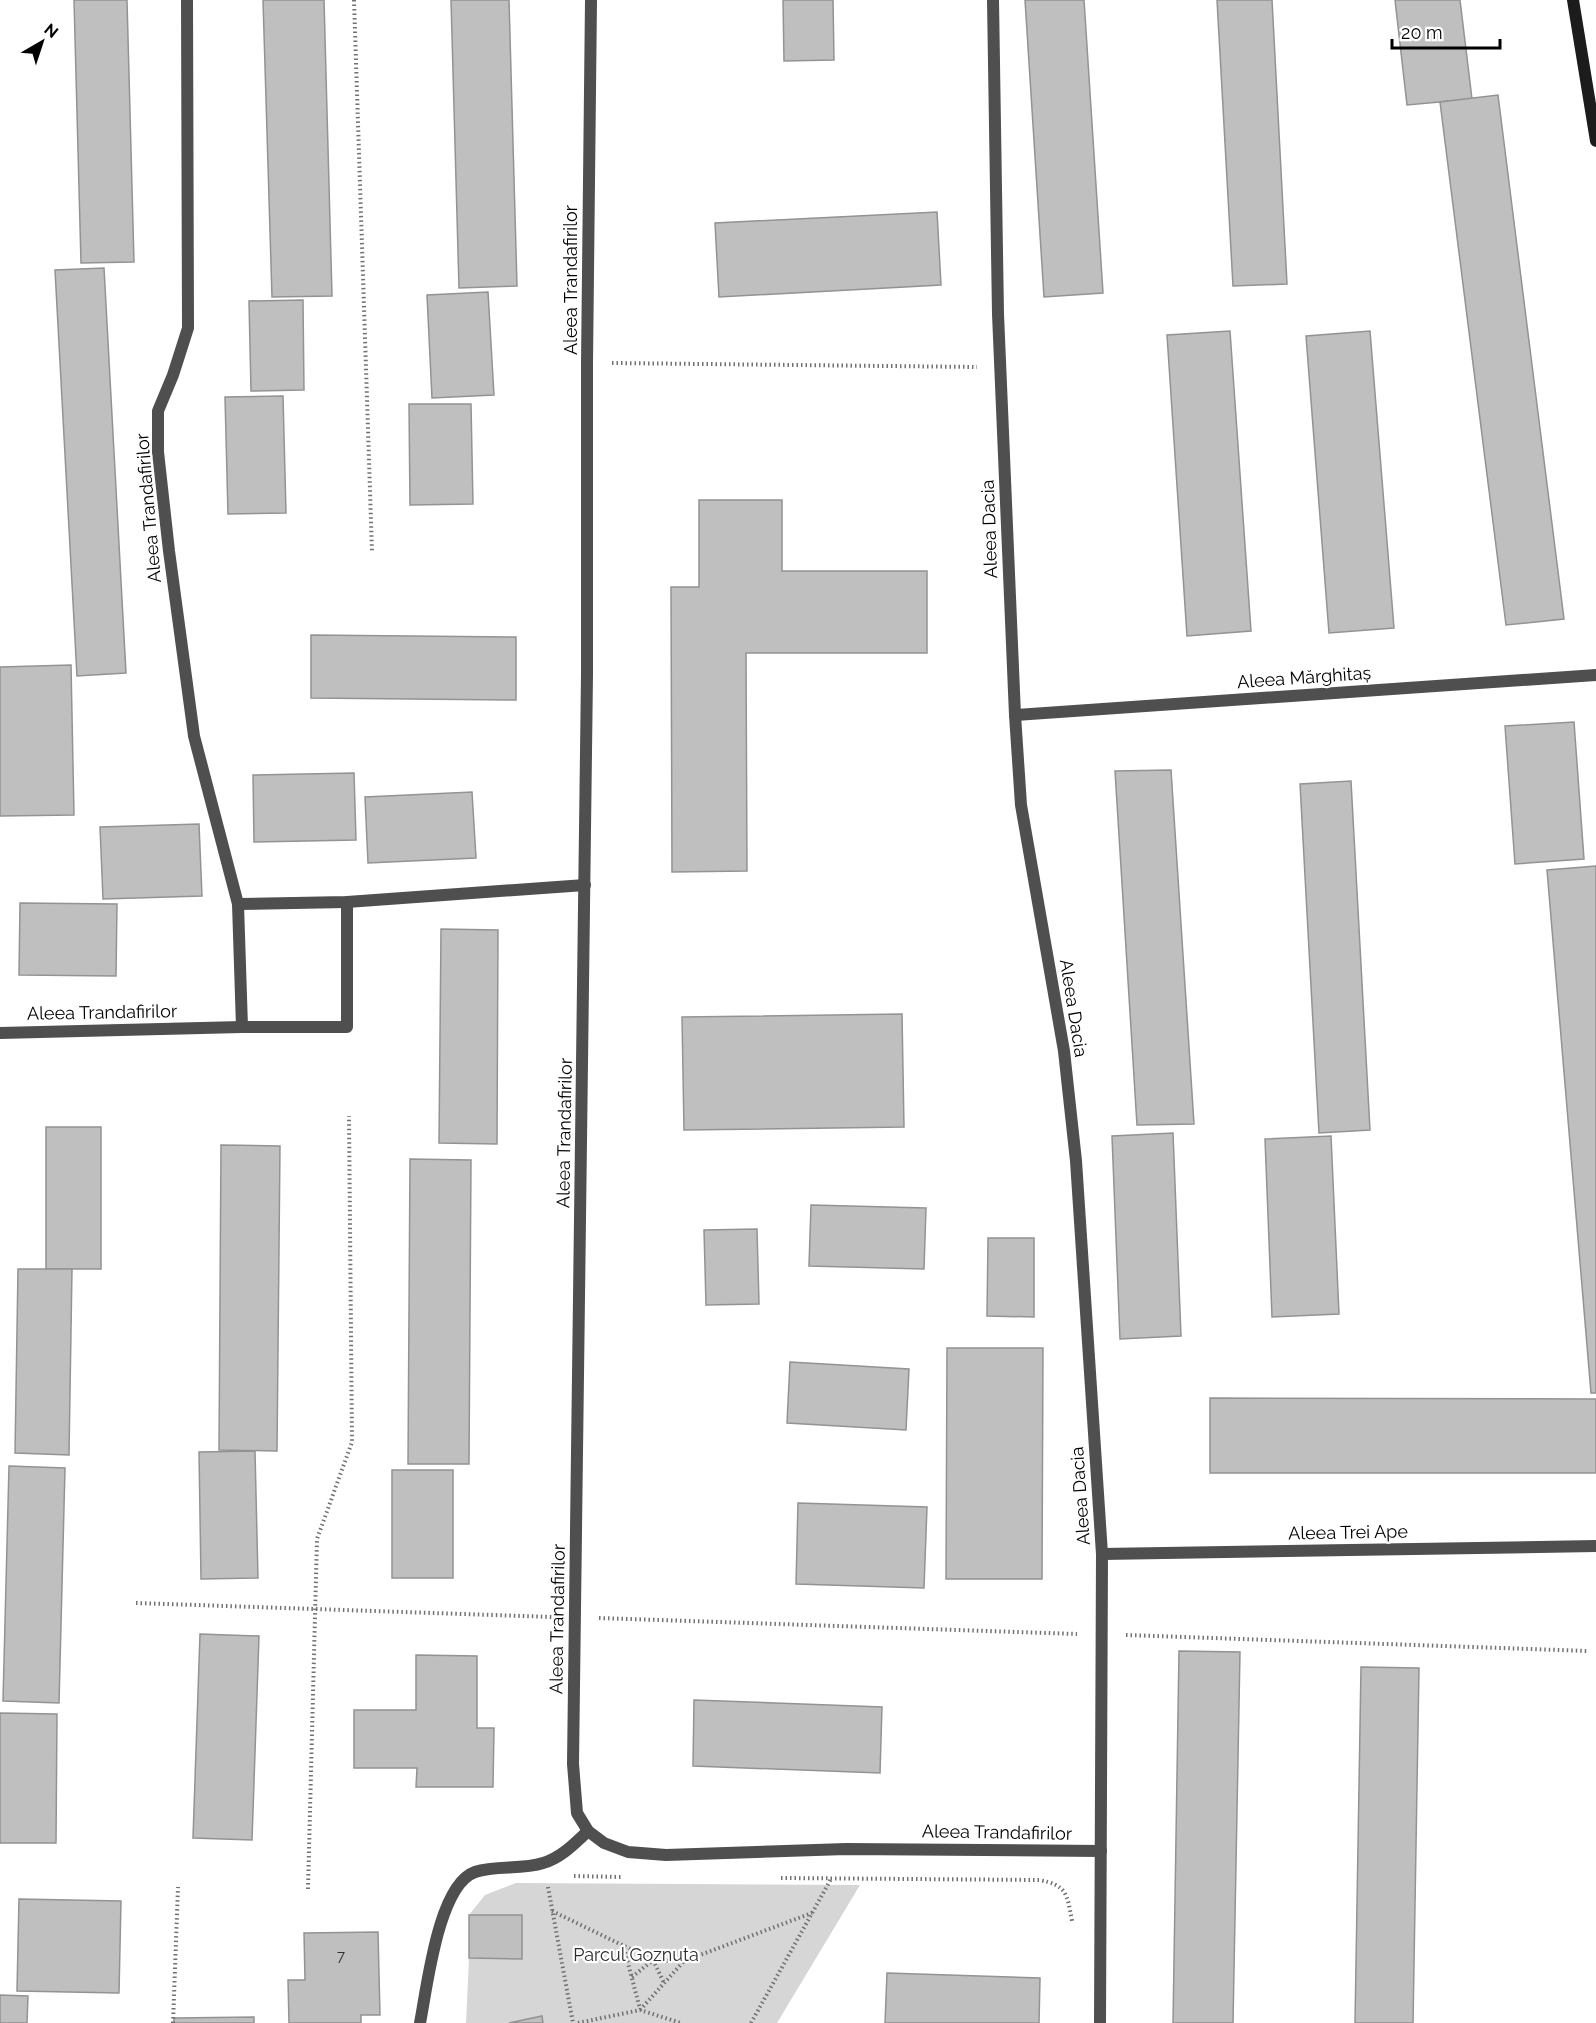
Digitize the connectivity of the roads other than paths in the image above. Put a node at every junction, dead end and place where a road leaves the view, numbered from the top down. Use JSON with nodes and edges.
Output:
{"nodes":[{"id":1,"x":187,"y":0,"type":"edge"},
{"id":2,"x":591,"y":0,"type":"edge"},
{"id":3,"x":993,"y":0,"type":"edge"},
{"id":4,"x":1573,"y":0,"type":"edge"},
{"id":5,"x":1596,"y":141,"type":"edge"},
{"id":6,"x":1596,"y":675,"type":"edge"},
{"id":7,"x":1015,"y":715,"type":"junction"},
{"id":8,"x":585,"y":885,"type":"junction"},
{"id":9,"x":347,"y":902,"type":"junction"},
{"id":10,"x":238,"y":904,"type":"junction"},
{"id":11,"x":242,"y":1027,"type":"junction"},
{"id":12,"x":0,"y":1033,"type":"edge"},
{"id":13,"x":1596,"y":1546,"type":"edge"},
{"id":14,"x":1102,"y":1554,"type":"junction"},
{"id":15,"x":588,"y":1831,"type":"junction"},
{"id":16,"x":1101,"y":1851,"type":"junction"},
{"id":17,"x":420,"y":2023,"type":"edge"},
{"id":18,"x":1100,"y":2023,"type":"edge"}],
"edges":[{"from":1,"to":10,"type":"street","name":"Aleea Trandafirilor"},
{"from":2,"to":8,"type":"street","name":"Aleea Trandafirilor"},
{"from":3,"to":7,"type":"street","name":"Aleea Dacia"},
{"from":4,"to":5,"type":"main road"},
{"from":6,"to":7,"type":"street","name":"Aleea Mărghitaș"},
{"from":7,"to":14,"type":"street","name":"Aleea Dacia"},
{"from":8,"to":9,"type":"street"},
{"from":8,"to":15,"type":"street","name":"Aleea Trandafirilor"},
{"from":9,"to":10,"type":"street"},
{"from":9,"to":11,"type":"street","name":"Aleea Trandafirilor"},
{"from":10,"to":11,"type":"street","name":"Aleea Trandafirilor"},
{"from":11,"to":12,"type":"street","name":"Aleea Trandafirilor"},
{"from":13,"to":14,"type":"street","name":"Aleea Trei Ape"},
{"from":14,"to":16,"type":"street","name":"Aleea Dacia"},
{"from":15,"to":16,"type":"street","name":"Aleea Trandafirilor"},
{"from":15,"to":17,"type":"street"},
{"from":16,"to":18,"type":"street","name":"Aleea Dacia"}]}
